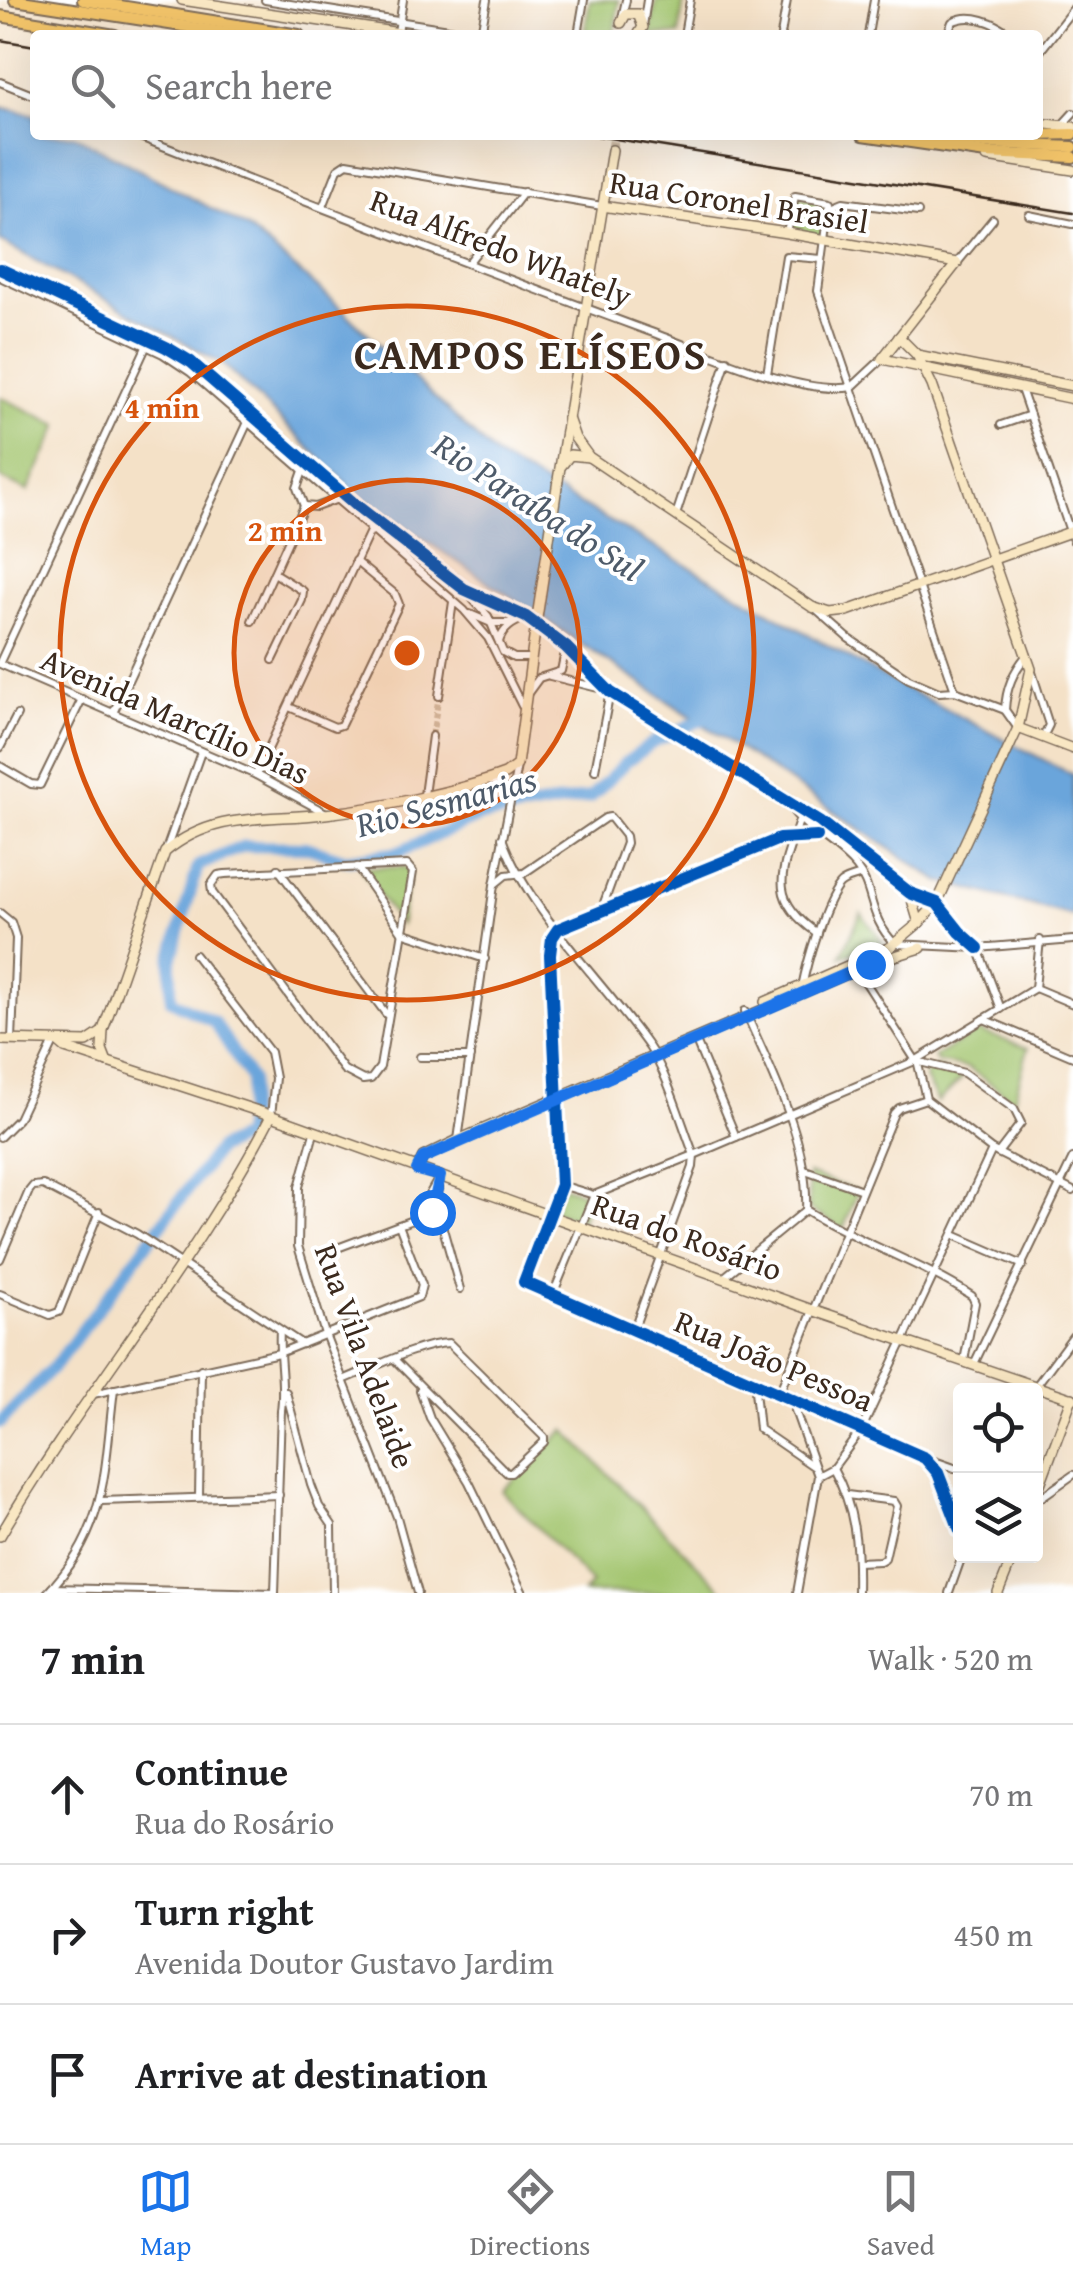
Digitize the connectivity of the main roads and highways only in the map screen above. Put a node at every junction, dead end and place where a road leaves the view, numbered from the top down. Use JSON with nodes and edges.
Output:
{"nodes":[{"id":1,"x":14,"y":0,"type":"edge"},
{"id":2,"x":83,"y":0,"type":"edge"},
{"id":3,"x":0,"y":16,"type":"edge"},
{"id":4,"x":85,"y":30,"type":"edge"},
{"id":5,"x":208,"y":30,"type":"edge"},
{"id":6,"x":268,"y":30,"type":"edge"},
{"id":7,"x":1073,"y":131,"type":"edge"},
{"id":8,"x":1043,"y":133,"type":"edge"},
{"id":9,"x":932,"y":141,"type":"edge"},
{"id":10,"x":1073,"y":146,"type":"edge"},
{"id":11,"x":1073,"y":157,"type":"edge"}],
"edges":[{"from":1,"to":5,"type":"highway"},
{"from":2,"to":6,"type":"highway"},
{"from":3,"to":4,"type":"highway"},
{"from":7,"to":8,"type":"highway"},
{"from":9,"to":10,"type":"highway"},
{"from":9,"to":11,"type":"highway"}]}
